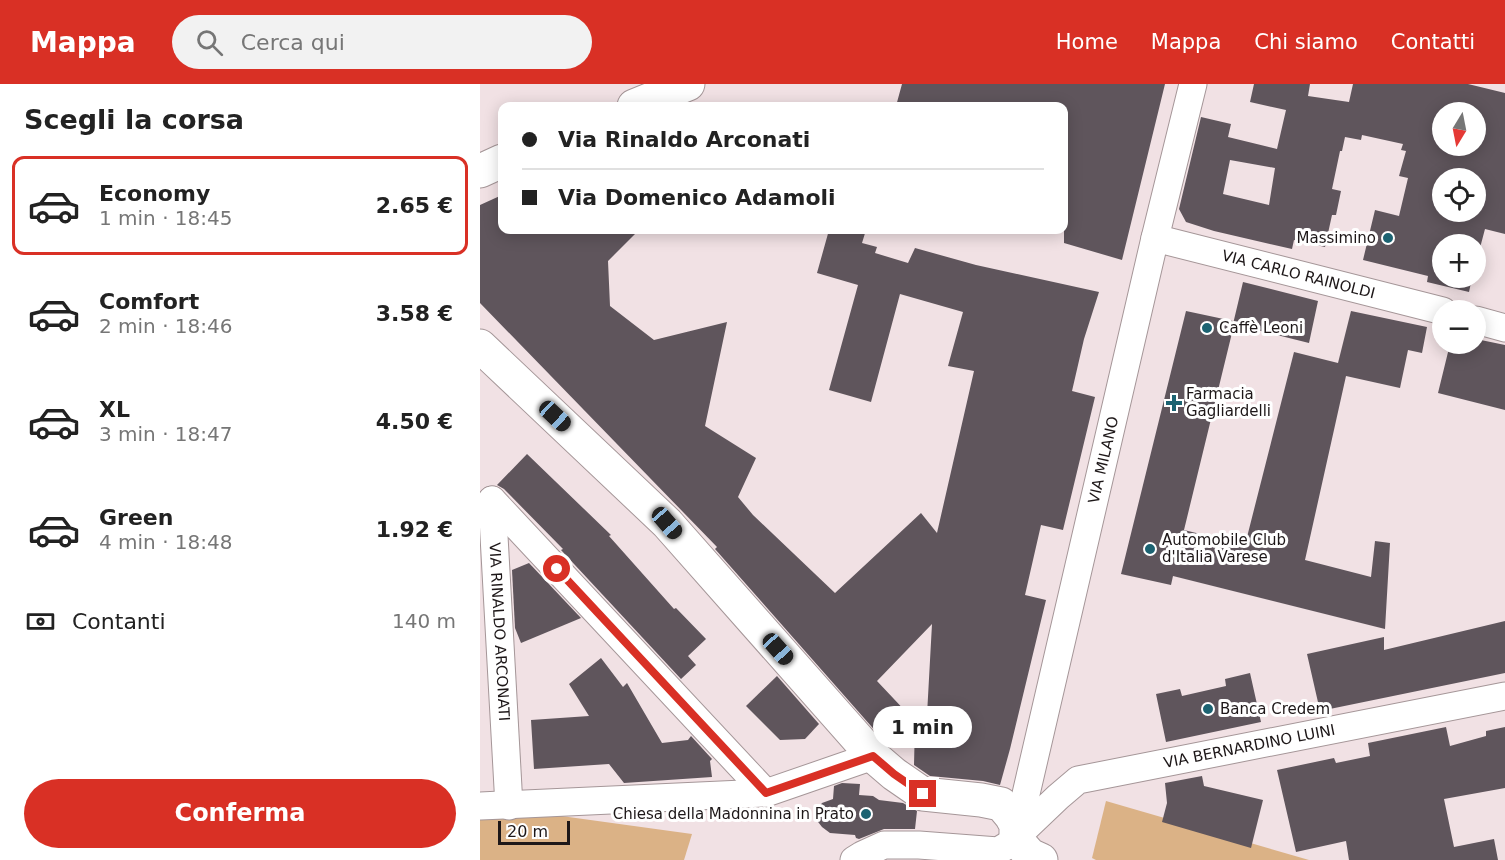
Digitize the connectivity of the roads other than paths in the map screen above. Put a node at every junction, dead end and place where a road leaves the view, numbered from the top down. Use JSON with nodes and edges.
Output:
{"nodes":[{"id":1,"x":688,"y":84,"type":"edge"},
{"id":2,"x":1193,"y":84,"type":"edge"},
{"id":3,"x":644,"y":102,"type":"edge"},
{"id":4,"x":498,"y":163,"type":"edge"},
{"id":5,"x":480,"y":171,"type":"edge"},
{"id":6,"x":1155,"y":238,"type":"junction"},
{"id":7,"x":1432,"y":308,"type":"edge"},
{"id":8,"x":1486,"y":322,"type":"edge"},
{"id":9,"x":1505,"y":327,"type":"edge"},
{"id":10,"x":480,"y":346,"type":"edge"},
{"id":11,"x":1505,"y":696,"type":"edge"},
{"id":12,"x":873,"y":756,"type":"junction"},
{"id":13,"x":766,"y":793,"type":"junction"},
{"id":14,"x":480,"y":806,"type":"edge"},
{"id":15,"x":509,"y":806,"type":"junction"},
{"id":16,"x":1016,"y":837,"type":"junction"},
{"id":17,"x":854,"y":860,"type":"edge"},
{"id":18,"x":1041,"y":860,"type":"edge"}],
"edges":[{"from":1,"to":3,"type":"street"},
{"from":2,"to":6,"type":"street","name":"VIA MILANO"},
{"from":4,"to":5,"type":"street"},
{"from":6,"to":7,"type":"street","name":"VIA CARLO RAINOLDI"},
{"from":6,"to":16,"type":"street","name":"VIA MILANO"},
{"from":8,"to":9,"type":"street"},
{"from":10,"to":12,"type":"street"},
{"from":11,"to":16,"type":"street","name":"VIA BERNARDINO LUINI"},
{"from":12,"to":13,"type":"street"},
{"from":12,"to":16,"type":"street"},
{"from":13,"to":15,"type":"street"},
{"from":13,"to":15,"type":"street","name":"VIA RINALDO ARCONATI"},
{"from":14,"to":15,"type":"street"},
{"from":16,"to":17,"type":"street","name":"VIA BERNARDINO LUINI"},
{"from":16,"to":18,"type":"street"}]}
